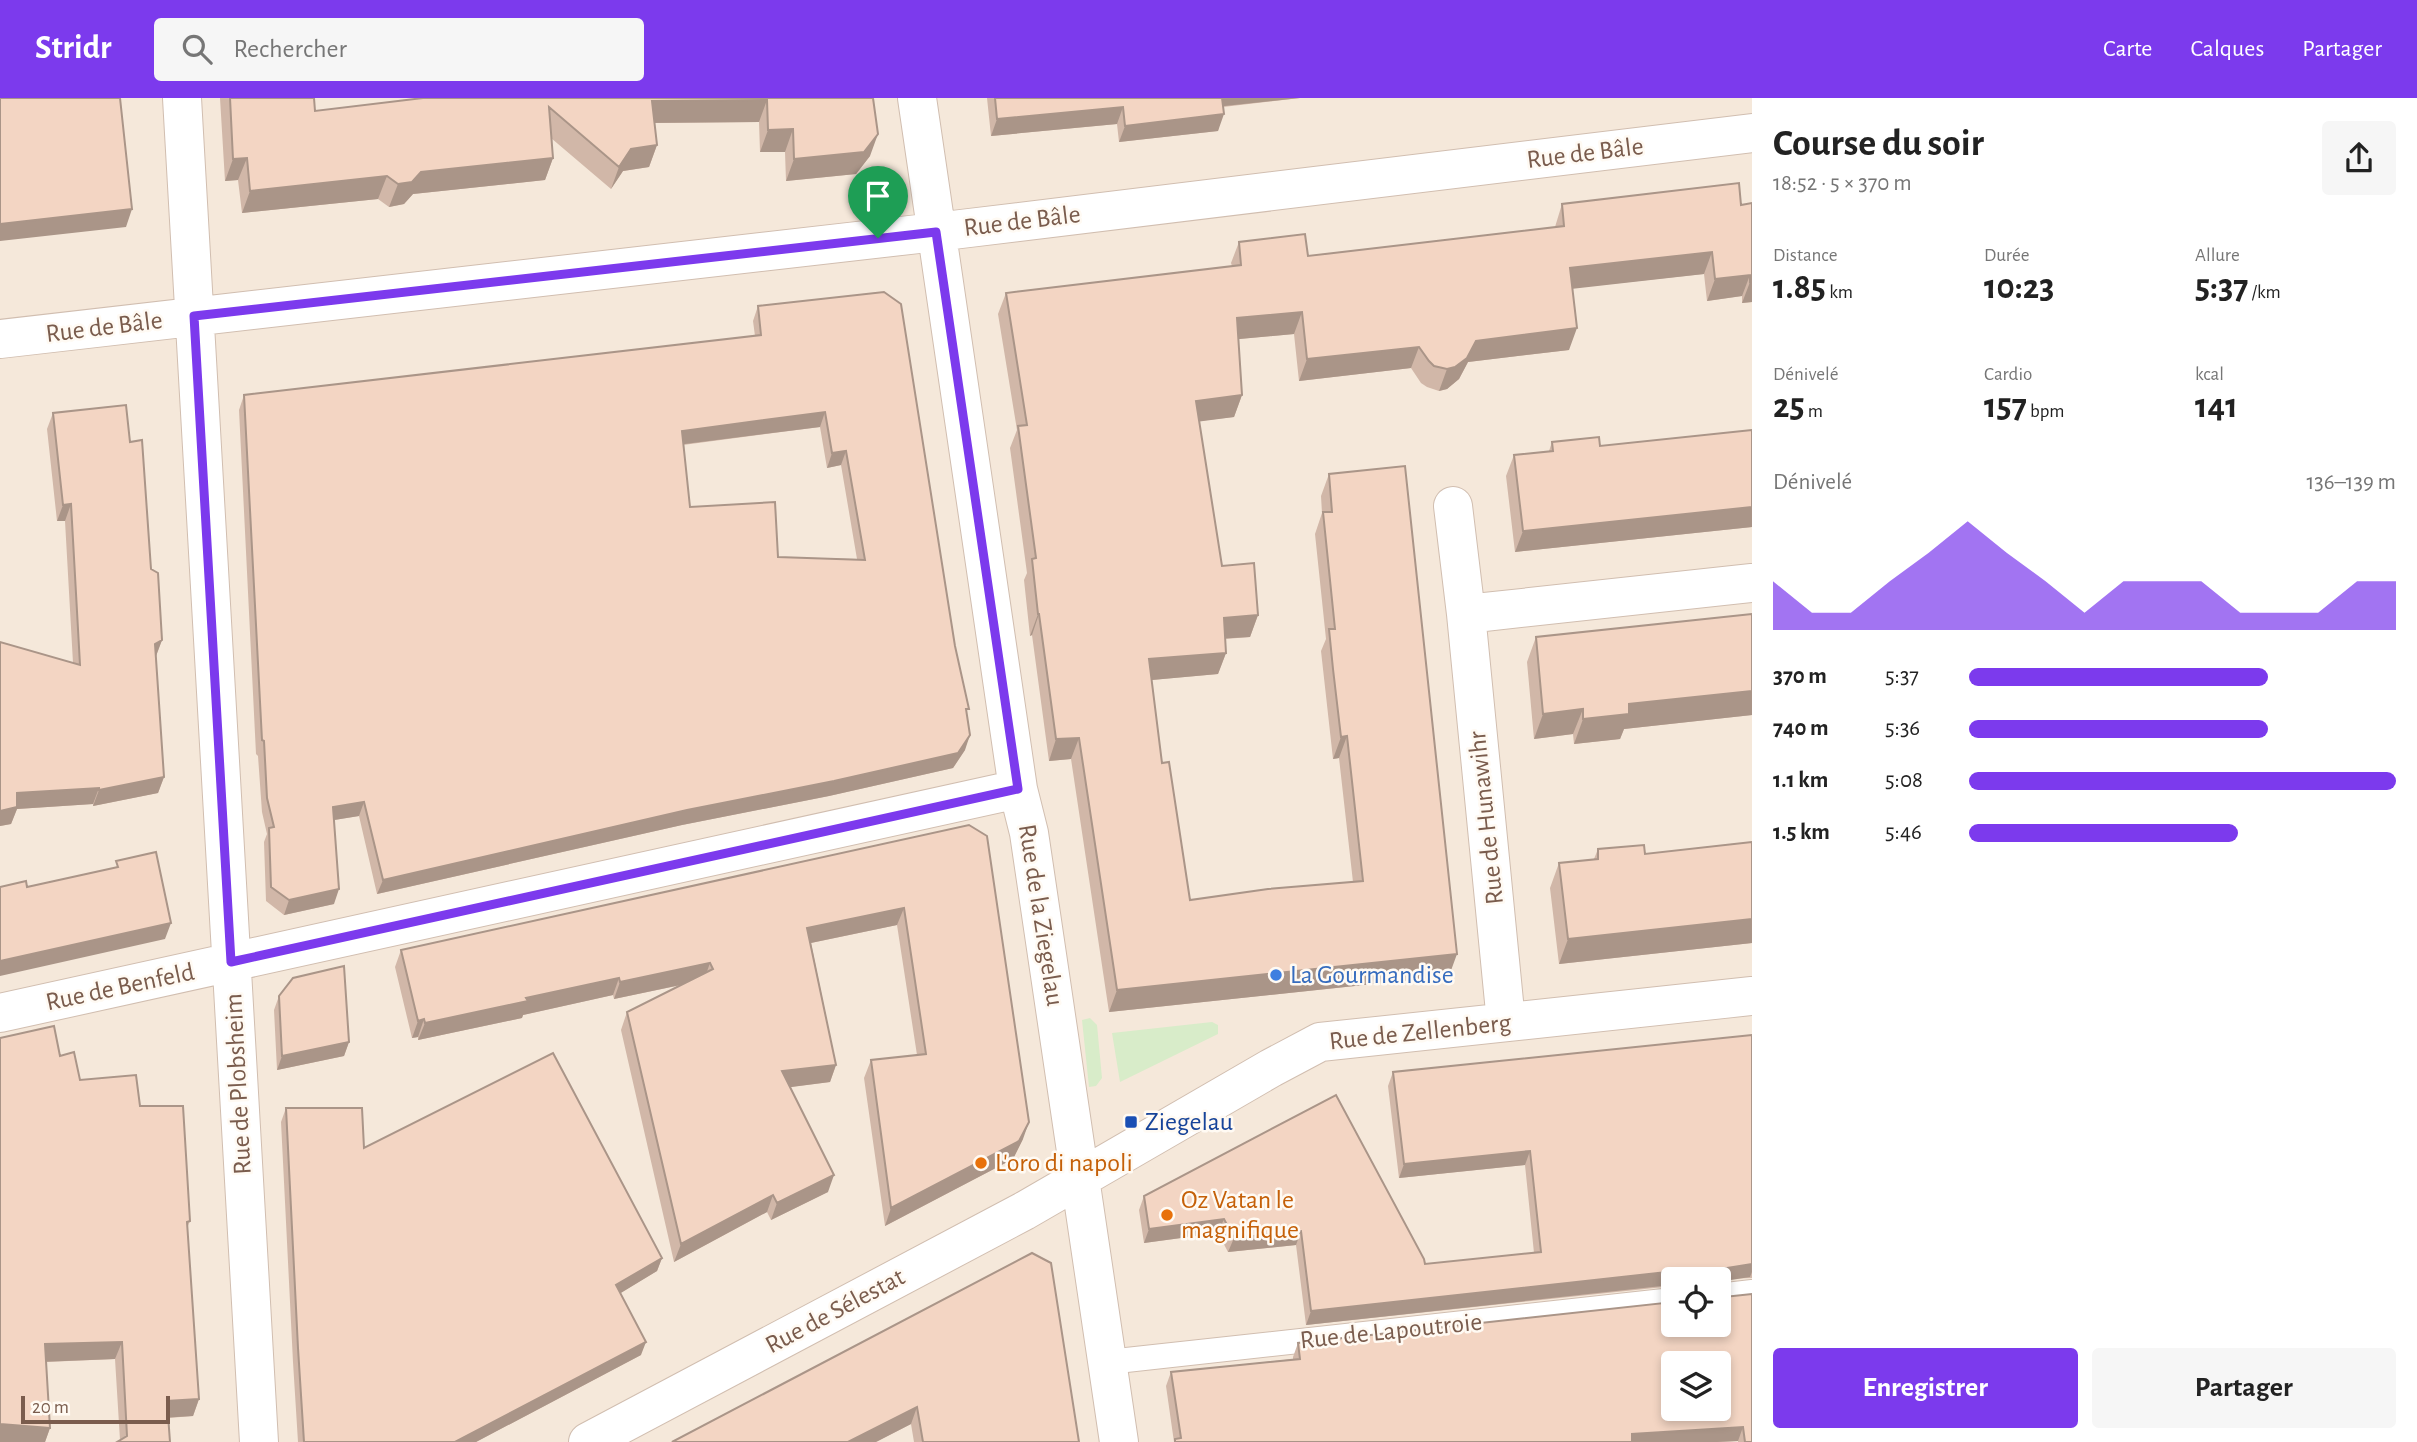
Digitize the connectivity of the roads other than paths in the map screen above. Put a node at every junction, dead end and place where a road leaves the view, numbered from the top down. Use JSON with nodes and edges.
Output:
{"nodes":[{"id":1,"x":182,"y":98,"type":"edge"},
{"id":2,"x":917,"y":98,"type":"edge"},
{"id":3,"x":1752,"y":133,"type":"edge"},
{"id":4,"x":936,"y":232,"type":"junction"},
{"id":5,"x":194,"y":316,"type":"junction"},
{"id":6,"x":0,"y":339,"type":"edge"},
{"id":7,"x":1453,"y":506,"type":"dead end"},
{"id":8,"x":1752,"y":583,"type":"edge"},
{"id":9,"x":1466,"y":614,"type":"junction"},
{"id":10,"x":1018,"y":789,"type":"junction"},
{"id":11,"x":231,"y":962,"type":"junction"},
{"id":12,"x":1752,"y":996,"type":"edge"},
{"id":13,"x":0,"y":1013,"type":"edge"},
{"id":14,"x":1506,"y":1022,"type":"junction"},
{"id":15,"x":1080,"y":1177,"type":"junction"},
{"id":16,"x":1752,"y":1292,"type":"edge"},
{"id":17,"x":1731,"y":1294,"type":"edge"},
{"id":18,"x":1661,"y":1301,"type":"edge"},
{"id":19,"x":1108,"y":1362,"type":"junction"},
{"id":20,"x":259,"y":1442,"type":"edge"},
{"id":21,"x":588,"y":1442,"type":"edge"},
{"id":22,"x":1119,"y":1442,"type":"edge"}],
"edges":[{"from":1,"to":5,"type":"street","name":"Rue de Plobsheim"},
{"from":2,"to":4,"type":"street","name":"Rue de la Ziegelau"},
{"from":3,"to":4,"type":"street","name":"Rue de Bâle"},
{"from":4,"to":5,"type":"street","name":"Rue de Bâle"},
{"from":4,"to":10,"type":"street","name":"Rue de la Ziegelau"},
{"from":5,"to":6,"type":"street","name":"Rue de Bâle"},
{"from":5,"to":11,"type":"street","name":"Rue de Plobsheim"},
{"from":7,"to":9,"type":"street","name":"Rue de Hunawihr"},
{"from":8,"to":9,"type":"street"},
{"from":9,"to":14,"type":"street","name":"Rue de Hunawihr"},
{"from":10,"to":11,"type":"street","name":"Rue de Benfeld"},
{"from":10,"to":15,"type":"street","name":"Rue de la Ziegelau"},
{"from":11,"to":13,"type":"street","name":"Rue de Benfeld"},
{"from":11,"to":20,"type":"street","name":"Rue de Plobsheim"},
{"from":12,"to":14,"type":"street","name":"Rue de Zellenberg"},
{"from":14,"to":15,"type":"street","name":"Rue de Zellenberg"},
{"from":15,"to":19,"type":"street","name":"Rue de la Ziegelau"},
{"from":15,"to":21,"type":"street","name":"Rue de Sélestat"},
{"from":16,"to":17,"type":"lane"},
{"from":18,"to":19,"type":"lane","name":"Rue de Lapoutroie"},
{"from":19,"to":22,"type":"street","name":"Rue de la Ziegelau"}]}
